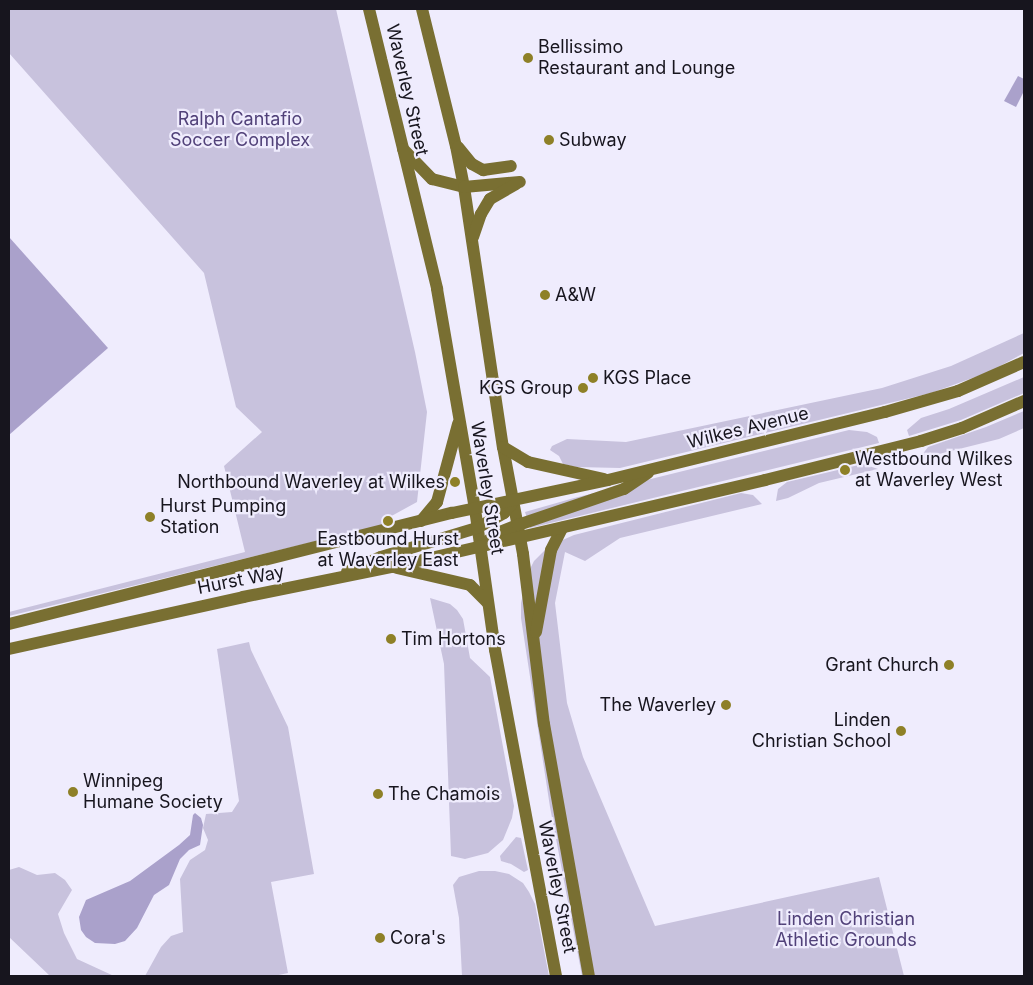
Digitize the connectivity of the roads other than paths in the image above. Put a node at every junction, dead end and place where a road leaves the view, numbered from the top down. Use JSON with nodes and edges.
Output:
{"nodes":[{"id":1,"x":369,"y":9,"type":"edge"},
{"id":2,"x":422,"y":9,"type":"edge"},
{"id":3,"x":456,"y":146,"type":"junction"},
{"id":4,"x":402,"y":148,"type":"junction"},
{"id":5,"x":510,"y":166,"type":"dead end"},
{"id":6,"x":464,"y":186,"type":"junction"},
{"id":7,"x":473,"y":240,"type":"junction"},
{"id":8,"x":1024,"y":362,"type":"edge"},
{"id":9,"x":1024,"y":401,"type":"edge"},
{"id":10,"x":459,"y":419,"type":"junction"},
{"id":11,"x":503,"y":448,"type":"junction"},
{"id":12,"x":653,"y":469,"type":"junction"},
{"id":13,"x":608,"y":480,"type":"junction"},
{"id":14,"x":514,"y":502,"type":"junction"},
{"id":15,"x":475,"y":510,"type":"junction"},
{"id":16,"x":421,"y":521,"type":"junction"},
{"id":17,"x":518,"y":525,"type":"junction"},
{"id":18,"x":477,"y":528,"type":"junction"},
{"id":19,"x":562,"y":528,"type":"junction"},
{"id":20,"x":520,"y":538,"type":"junction"},
{"id":21,"x":480,"y":547,"type":"junction"},
{"id":22,"x":392,"y":567,"type":"junction"},
{"id":23,"x":321,"y":583,"type":"junction"},
{"id":24,"x":488,"y":603,"type":"junction"},
{"id":25,"x":9,"y":624,"type":"edge"},
{"id":26,"x":534,"y":647,"type":"junction"},
{"id":27,"x":9,"y":650,"type":"edge"},
{"id":28,"x":556,"y":976,"type":"edge"},
{"id":29,"x":589,"y":976,"type":"edge"}],
"edges":[{"from":1,"to":4,"type":"main road","name":"Waverley Street"},
{"from":2,"to":3,"type":"main road","name":"Waverley Street"},
{"from":3,"to":5,"type":"main road"},
{"from":3,"to":6,"type":"main road","name":"Waverley Street"},
{"from":4,"to":6,"type":"main road"},
{"from":4,"to":10,"type":"main road","name":"Waverley Street"},
{"from":6,"to":7,"type":"main road","name":"Waverley Street"},
{"from":6,"to":7,"type":"main road"},
{"from":7,"to":11,"type":"main road","name":"Waverley Street"},
{"from":8,"to":12,"type":"main road","name":"Wilkes Avenue"},
{"from":9,"to":19,"type":"main road"},
{"from":10,"to":15,"type":"main road","name":"Waverley Street"},
{"from":10,"to":16,"type":"main road"},
{"from":11,"to":13,"type":"main road"},
{"from":11,"to":14,"type":"main road","name":"Waverley Street"},
{"from":12,"to":13,"type":"main road","name":"Wilkes Avenue"},
{"from":12,"to":17,"type":"main road"},
{"from":13,"to":14,"type":"main road","name":"Wilkes Avenue"},
{"from":14,"to":15,"type":"main road","name":"Wilkes Avenue"},
{"from":14,"to":17,"type":"main road","name":"Waverley Street"},
{"from":14,"to":18,"type":"main road"},
{"from":15,"to":16,"type":"main road","name":"Hurst Way"},
{"from":15,"to":18,"type":"main road","name":"Waverley Street"},
{"from":16,"to":25,"type":"main road","name":"Hurst Way"},
{"from":17,"to":20,"type":"main road","name":"Waverley Street"},
{"from":17,"to":21,"type":"main road"},
{"from":18,"to":21,"type":"main road","name":"Waverley Street"},
{"from":18,"to":23,"type":"main road"},
{"from":19,"to":20,"type":"main road"},
{"from":19,"to":26,"type":"main road"},
{"from":20,"to":21,"type":"main road"},
{"from":20,"to":26,"type":"main road","name":"Waverley Street"},
{"from":21,"to":22,"type":"main road","name":"Hurst Way"},
{"from":21,"to":24,"type":"main road","name":"Waverley Street"},
{"from":22,"to":23,"type":"main road","name":"Hurst Way"},
{"from":22,"to":24,"type":"main road"},
{"from":23,"to":27,"type":"main road","name":"Hurst Way"},
{"from":24,"to":28,"type":"main road","name":"Waverley Street"},
{"from":26,"to":29,"type":"main road","name":"Waverley Street"}]}
